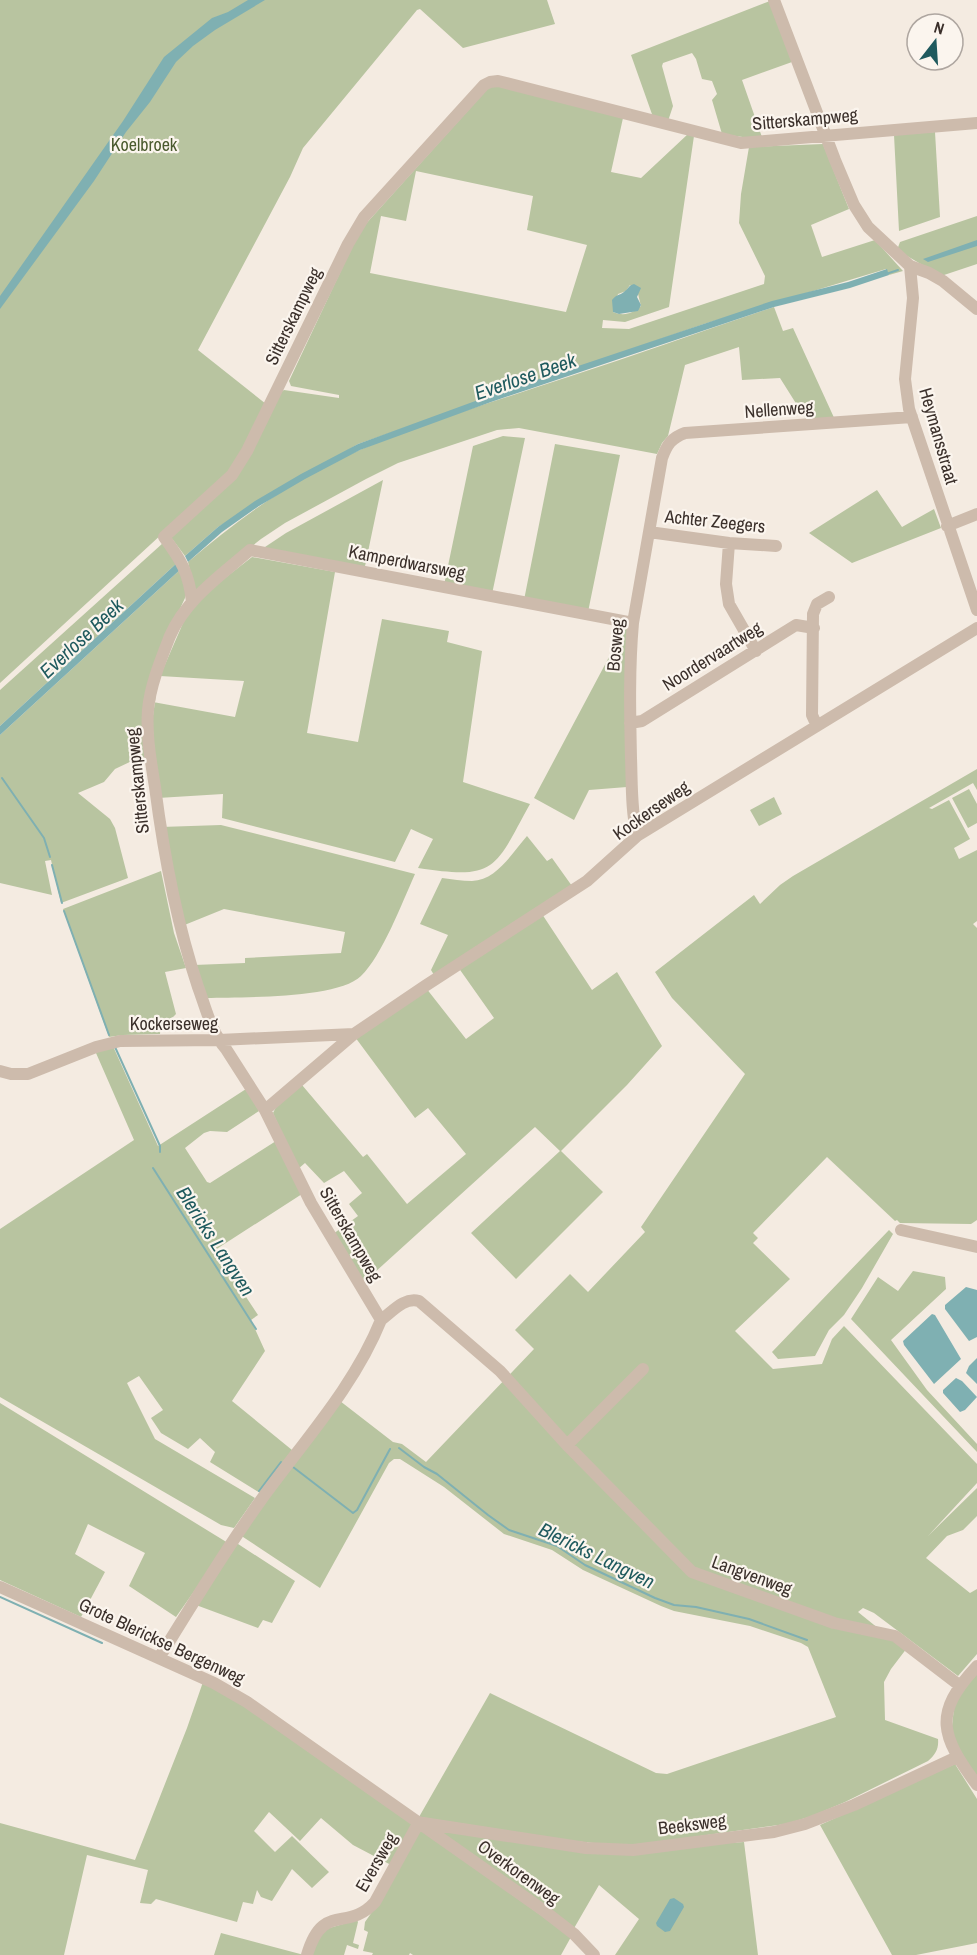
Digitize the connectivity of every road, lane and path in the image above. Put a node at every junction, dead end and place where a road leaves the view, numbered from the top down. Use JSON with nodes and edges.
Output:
{"nodes":[{"id":1,"x":774,"y":0,"type":"edge"},
{"id":2,"x":977,"y":123,"type":"edge"},
{"id":3,"x":826,"y":136,"type":"junction"},
{"id":4,"x":910,"y":266,"type":"junction"},
{"id":5,"x":977,"y":309,"type":"edge"},
{"id":6,"x":912,"y":417,"type":"junction"},
{"id":7,"x":662,"y":458,"type":"joint"},
{"id":8,"x":977,"y":514,"type":"edge"},
{"id":9,"x":947,"y":526,"type":"junction"},
{"id":10,"x":649,"y":532,"type":"junction"},
{"id":11,"x":729,"y":543,"type":"junction"},
{"id":12,"x":776,"y":546,"type":"dead end"},
{"id":13,"x":829,"y":597,"type":"dead end"},
{"id":14,"x":192,"y":602,"type":"junction"},
{"id":15,"x":977,"y":610,"type":"edge"},
{"id":16,"x":633,"y":623,"type":"junction"},
{"id":17,"x":814,"y":628,"type":"junction"},
{"id":18,"x":977,"y":628,"type":"edge"},
{"id":19,"x":756,"y":651,"type":"junction"},
{"id":20,"x":630,"y":723,"type":"junction"},
{"id":21,"x":817,"y":726,"type":"junction"},
{"id":22,"x":637,"y":836,"type":"junction"},
{"id":23,"x":354,"y":1034,"type":"junction"},
{"id":24,"x":219,"y":1041,"type":"junction"},
{"id":25,"x":0,"y":1071,"type":"edge"},
{"id":26,"x":265,"y":1110,"type":"junction"},
{"id":27,"x":901,"y":1230,"type":"dead end"},
{"id":28,"x":977,"y":1247,"type":"edge"},
{"id":29,"x":381,"y":1320,"type":"junction"},
{"id":30,"x":644,"y":1369,"type":"dead end"},
{"id":31,"x":567,"y":1444,"type":"junction"},
{"id":32,"x":0,"y":1587,"type":"edge"},
{"id":33,"x":159,"y":1658,"type":"junction"},
{"id":34,"x":977,"y":1666,"type":"edge"},
{"id":35,"x":959,"y":1685,"type":"junction"},
{"id":36,"x":957,"y":1757,"type":"junction"},
{"id":37,"x":977,"y":1785,"type":"edge"},
{"id":38,"x":419,"y":1822,"type":"junction"},
{"id":39,"x":307,"y":1955,"type":"edge"},
{"id":40,"x":594,"y":1955,"type":"edge"}],
"edges":[{"from":1,"to":3,"type":"street"},
{"from":2,"to":3,"type":"street","name":"Sitterskampweg"},
{"from":3,"to":4,"type":"street"},
{"from":3,"to":14,"type":"street","name":"Sitterskampweg"},
{"from":4,"to":5,"type":"street"},
{"from":4,"to":6,"type":"street","name":"Heymansstraat"},
{"from":6,"to":7,"type":"street","name":"Nellenweg"},
{"from":6,"to":9,"type":"street","name":"Heymansstraat"},
{"from":7,"to":10,"type":"street","name":"Bosweg"},
{"from":8,"to":9,"type":"street"},
{"from":9,"to":15,"type":"street","name":"Heymansstraat"},
{"from":10,"to":11,"type":"street","name":"Achter Zeegers"},
{"from":10,"to":16,"type":"street","name":"Bosweg"},
{"from":11,"to":12,"type":"street","name":"Achter Zeegers"},
{"from":11,"to":19,"type":"street"},
{"from":13,"to":17,"type":"street"},
{"from":14,"to":16,"type":"street","name":"Kamperdwarsweg"},
{"from":14,"to":24,"type":"street","name":"Sitterskampweg"},
{"from":16,"to":20,"type":"street","name":"Bosweg"},
{"from":17,"to":19,"type":"street","name":"Noordervaartweg"},
{"from":17,"to":21,"type":"street"},
{"from":18,"to":21,"type":"street","name":"Kockerseweg"},
{"from":19,"to":20,"type":"street","name":"Noordervaartweg"},
{"from":20,"to":22,"type":"street","name":"Bosweg"},
{"from":21,"to":22,"type":"street","name":"Kockerseweg"},
{"from":22,"to":23,"type":"street","name":"Kockerseweg"},
{"from":23,"to":24,"type":"street","name":"Kockerseweg"},
{"from":23,"to":26,"type":"street","name":"Kockerseweg"},
{"from":24,"to":25,"type":"street","name":"Kockerseweg"},
{"from":24,"to":26,"type":"street","name":"Sitterskampweg"},
{"from":26,"to":29,"type":"street","name":"Sitterskampweg"},
{"from":27,"to":28,"type":"street"},
{"from":29,"to":31,"type":"street","name":"Langvenweg"},
{"from":29,"to":33,"type":"street"},
{"from":30,"to":31,"type":"street"},
{"from":31,"to":35,"type":"street","name":"Langvenweg"},
{"from":32,"to":33,"type":"street","name":"Grote Blerickse Bergenweg"},
{"from":33,"to":38,"type":"street","name":"Grote Blerickse Bergenweg"},
{"from":34,"to":35,"type":"street"},
{"from":35,"to":36,"type":"street"},
{"from":36,"to":37,"type":"street"},
{"from":36,"to":38,"type":"street","name":"Beeksweg"},
{"from":38,"to":39,"type":"street","name":"Eversweg"},
{"from":38,"to":40,"type":"street","name":"Overkorenweg"}]}
